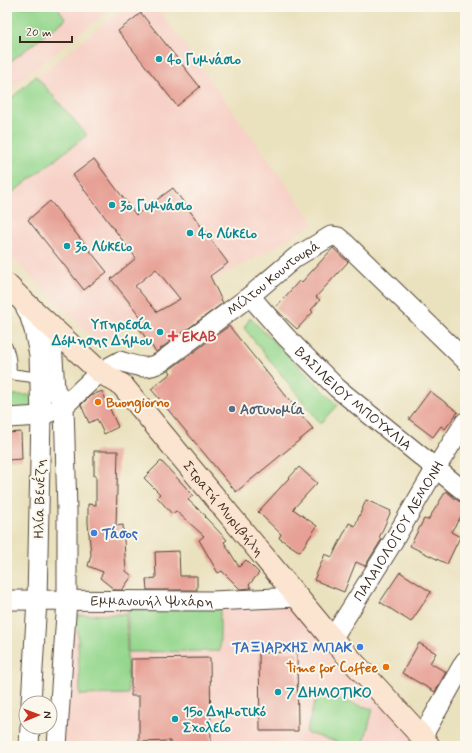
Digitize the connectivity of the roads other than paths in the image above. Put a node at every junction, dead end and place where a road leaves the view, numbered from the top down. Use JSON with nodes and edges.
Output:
{"nodes":[{"id":1,"x":13,"y":291,"type":"edge"},
{"id":2,"x":250,"y":296,"type":"junction"},
{"id":3,"x":51,"y":327,"type":"junction"},
{"id":4,"x":7,"y":347,"type":"edge"},
{"id":5,"x":465,"y":360,"type":"edge"},
{"id":6,"x":100,"y":372,"type":"junction"},
{"id":7,"x":8,"y":374,"type":"edge"},
{"id":8,"x":40,"y":378,"type":"junction"},
{"id":9,"x":64,"y":406,"type":"junction"},
{"id":10,"x":41,"y":416,"type":"junction"},
{"id":11,"x":7,"y":418,"type":"edge"},
{"id":12,"x":465,"y":422,"type":"edge"},
{"id":13,"x":436,"y":468,"type":"junction"},
{"id":14,"x":465,"y":492,"type":"edge"},
{"id":15,"x":297,"y":597,"type":"junction"},
{"id":16,"x":7,"y":600,"type":"edge"},
{"id":17,"x":36,"y":600,"type":"junction"},
{"id":18,"x":67,"y":600,"type":"junction"},
{"id":19,"x":332,"y":639,"type":"junction"},
{"id":20,"x":465,"y":661,"type":"edge"},
{"id":21,"x":31,"y":695,"type":"edge"},
{"id":22,"x":30,"y":735,"type":"edge"},
{"id":23,"x":426,"y":742,"type":"edge"},
{"id":24,"x":29,"y":746,"type":"edge"},
{"id":25,"x":57,"y":746,"type":"edge"}],
"edges":[{"from":1,"to":3,"type":"main road","name":"Στρατή Μυριβήλη"},
{"from":1,"to":8,"type":"street","name":"Ηλία Βενέζη"},
{"from":2,"to":5,"type":"street","name":"Μίλτου Κουντουρά"},
{"from":2,"to":6,"type":"street","name":"Μίλτου Κουντουρά"},
{"from":2,"to":13,"type":"street","name":"ΒΑΣΙΛΕΙΟΥ ΜΠΟΥΧΛΙΑ"},
{"from":3,"to":6,"type":"main road","name":"Στρατή Μυριβήλη"},
{"from":3,"to":9,"type":"street"},
{"from":4,"to":7,"type":"lane"},
{"from":6,"to":9,"type":"street"},
{"from":6,"to":15,"type":"main road","name":"Στρατή Μυριβήλη"},
{"from":7,"to":8,"type":"lane"},
{"from":8,"to":10,"type":"street","name":"Ηλία Βενέζη"},
{"from":9,"to":10,"type":"street"},
{"from":9,"to":18,"type":"street","name":"Ηλία Βενέζη"},
{"from":10,"to":11,"type":"street"},
{"from":10,"to":17,"type":"street","name":"Ηλία Βενέζη"},
{"from":12,"to":13,"type":"street","name":"ΠΑΛΑΙΟΛΟΓΟΥ ΛΕΜΟΝΗ"},
{"from":13,"to":14,"type":"street","name":"ΒΑΣΙΛΕΙΟΥ ΜΠΟΥΧΛΙΑ"},
{"from":13,"to":19,"type":"street","name":"ΠΑΛΑΙΟΛΟΓΟΥ ΛΕΜΟΝΗ"},
{"from":15,"to":18,"type":"street","name":"Εμμανουήλ Ψυχάρη"},
{"from":15,"to":19,"type":"main road","name":"Στρατή Μυριβήλη"},
{"from":16,"to":17,"type":"street","name":"Εμμανουήλ Ψυχάρη"},
{"from":17,"to":18,"type":"street","name":"Εμμανουήλ Ψυχάρη"},
{"from":17,"to":21,"type":"street","name":"Ηλία Βενέζη"},
{"from":18,"to":25,"type":"street","name":"Ηλία Βενέζη"},
{"from":19,"to":23,"type":"main road","name":"Στρατή Μυριβήλη"},
{"from":20,"to":23,"type":"street"},
{"from":22,"to":24,"type":"street"}]}
